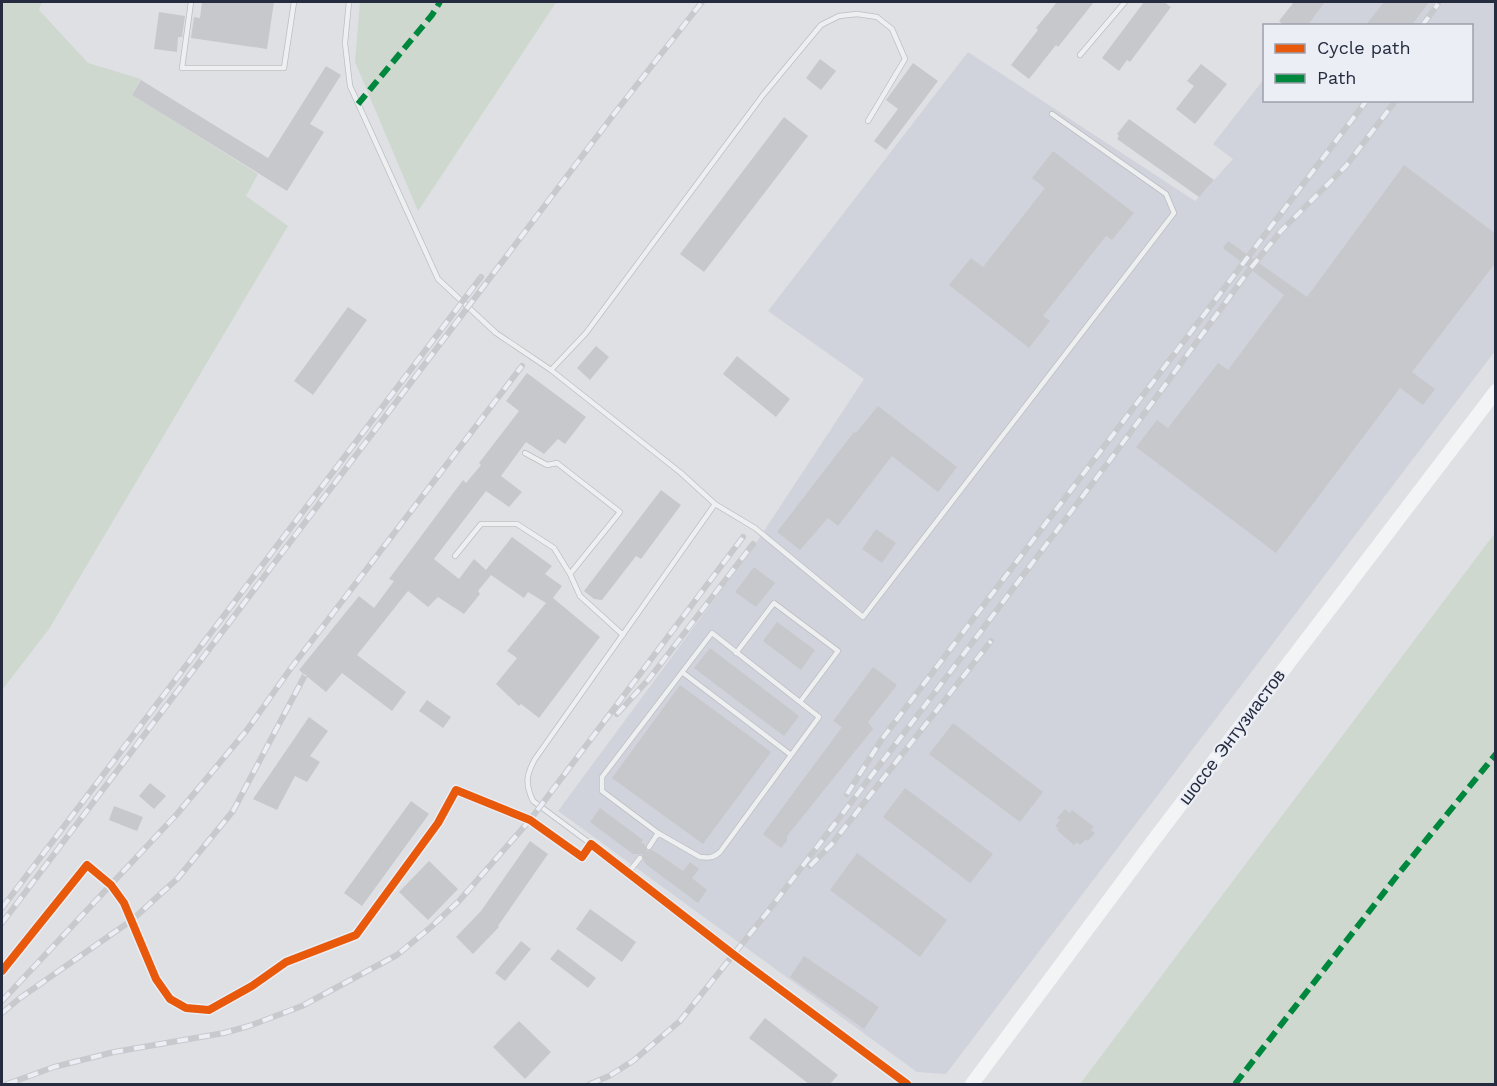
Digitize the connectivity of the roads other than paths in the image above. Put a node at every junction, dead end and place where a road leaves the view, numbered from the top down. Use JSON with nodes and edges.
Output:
{"nodes":[{"id":1,"x":191,"y":2,"type":"edge"},
{"id":2,"x":294,"y":2,"type":"edge"},
{"id":3,"x":349,"y":2,"type":"edge"},
{"id":4,"x":1125,"y":2,"type":"edge"},
{"id":5,"x":1080,"y":55,"type":"dead end"},
{"id":6,"x":1052,"y":114,"type":"dead end"},
{"id":7,"x":868,"y":121,"type":"dead end"},
{"id":8,"x":551,"y":370,"type":"junction"},
{"id":9,"x":1496,"y":391,"type":"edge"},
{"id":10,"x":525,"y":453,"type":"dead end"},
{"id":11,"x":715,"y":504,"type":"junction"},
{"id":12,"x":455,"y":556,"type":"dead end"},
{"id":13,"x":570,"y":574,"type":"junction"},
{"id":14,"x":623,"y":635,"type":"junction"},
{"id":15,"x":736,"y":653,"type":"junction"},
{"id":16,"x":682,"y":672,"type":"junction"},
{"id":17,"x":800,"y":702,"type":"junction"},
{"id":18,"x":791,"y":755,"type":"junction"},
{"id":19,"x":658,"y":833,"type":"junction"},
{"id":20,"x":591,"y":844,"type":"junction"},
{"id":21,"x":649,"y":848,"type":"dead end"},
{"id":22,"x":640,"y":858,"type":"dead end"},
{"id":23,"x":628,"y":873,"type":"junction"},
{"id":24,"x":2,"y":971,"type":"edge"},
{"id":25,"x":907,"y":1084,"type":"edge"},
{"id":26,"x":972,"y":1084,"type":"edge"}],
"edges":[{"from":1,"to":2,"type":"lane"},
{"from":3,"to":8,"type":"lane"},
{"from":4,"to":5,"type":"lane"},
{"from":6,"to":11,"type":"lane"},
{"from":7,"to":8,"type":"lane"},
{"from":8,"to":11,"type":"lane"},
{"from":9,"to":26,"type":"main road","name":"шоссе Энтузиастов"},
{"from":10,"to":13,"type":"lane"},
{"from":11,"to":14,"type":"lane"},
{"from":12,"to":13,"type":"lane"},
{"from":13,"to":14,"type":"lane"},
{"from":14,"to":20,"type":"lane"},
{"from":15,"to":16,"type":"lane"},
{"from":15,"to":17,"type":"lane"},
{"from":15,"to":17,"type":"lane"},
{"from":16,"to":18,"type":"lane"},
{"from":16,"to":19,"type":"lane"},
{"from":17,"to":18,"type":"lane"},
{"from":18,"to":19,"type":"lane"},
{"from":19,"to":21,"type":"lane"},
{"from":20,"to":23,"type":"street"},
{"from":20,"to":24,"type":"street"},
{"from":22,"to":23,"type":"lane"},
{"from":23,"to":25,"type":"street"}]}
